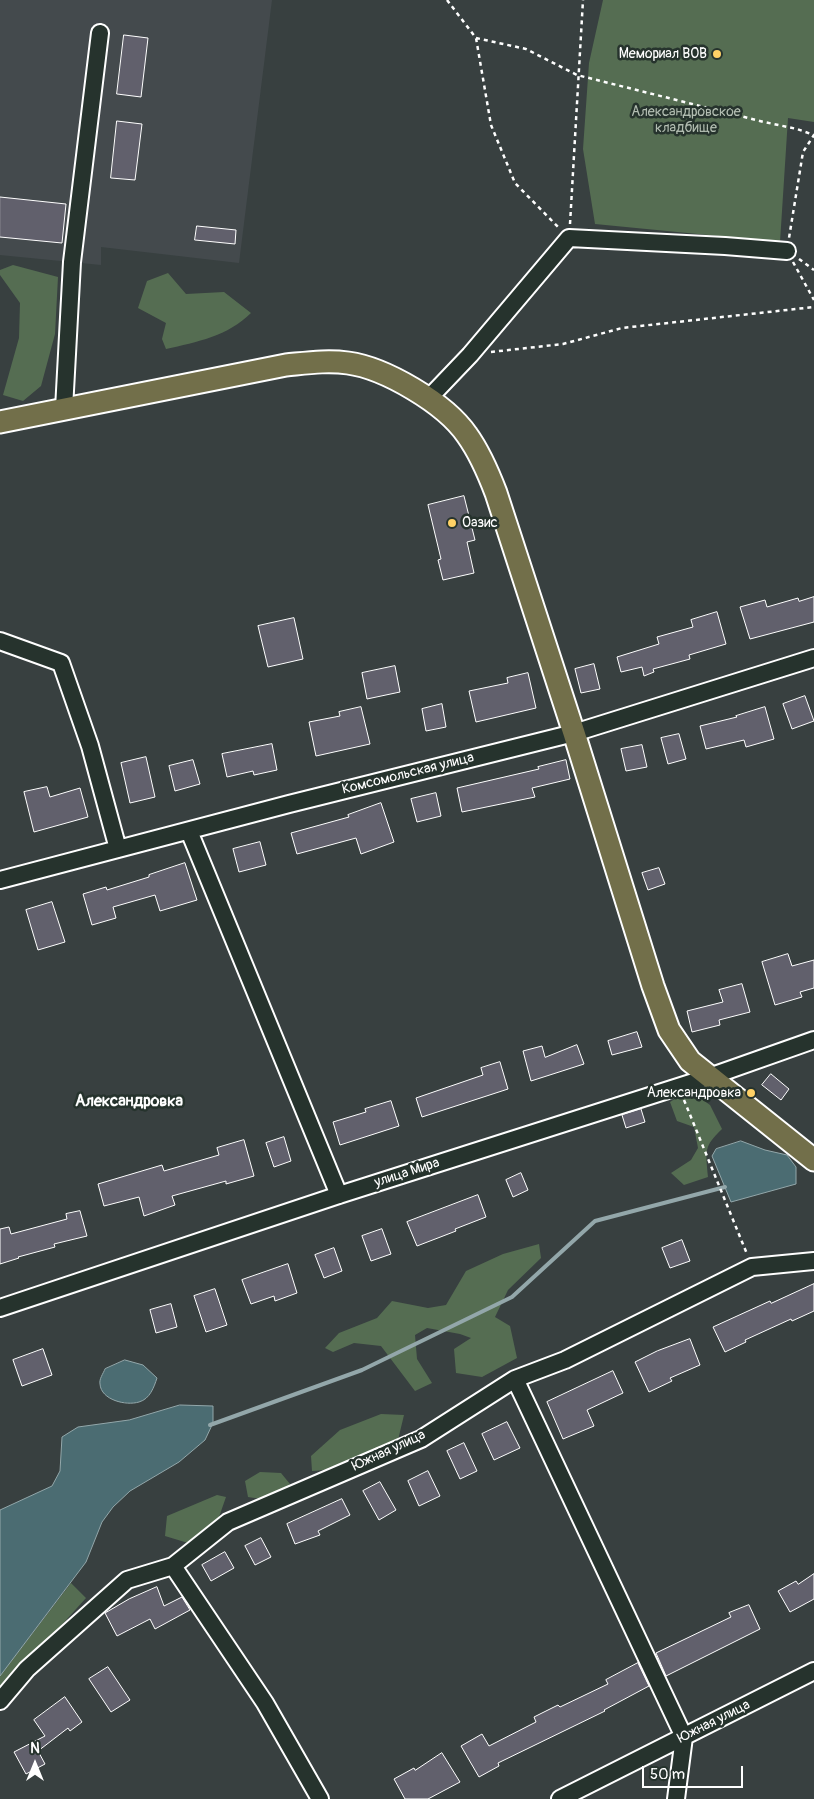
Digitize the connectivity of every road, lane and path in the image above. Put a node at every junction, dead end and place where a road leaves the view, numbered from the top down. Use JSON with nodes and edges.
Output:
{"nodes":[{"id":1,"x":447,"y":0,"type":"edge"},
{"id":2,"x":583,"y":0,"type":"edge"},
{"id":3,"x":100,"y":33,"type":"dead end"},
{"id":4,"x":476,"y":38,"type":"junction"},
{"id":5,"x":578,"y":75,"type":"junction"},
{"id":6,"x":569,"y":238,"type":"junction"},
{"id":7,"x":787,"y":251,"type":"junction"},
{"id":8,"x":814,"y":270,"type":"edge"},
{"id":9,"x":814,"y":300,"type":"edge"},
{"id":10,"x":814,"y":307,"type":"edge"},
{"id":11,"x":470,"y":355,"type":"junction"},
{"id":12,"x":428,"y":399,"type":"junction"},
{"id":13,"x":64,"y":409,"type":"junction"},
{"id":14,"x":0,"y":422,"type":"edge"},
{"id":15,"x":0,"y":641,"type":"edge"},
{"id":16,"x":814,"y":658,"type":"edge"},
{"id":17,"x":574,"y":733,"type":"junction"},
{"id":18,"x":189,"y":831,"type":"junction"},
{"id":19,"x":118,"y":849,"type":"junction"},
{"id":20,"x":0,"y":880,"type":"edge"},
{"id":21,"x":814,"y":1040,"type":"edge"},
{"id":22,"x":709,"y":1077,"type":"junction"},
{"id":23,"x":678,"y":1087,"type":"junction"},
{"id":24,"x":814,"y":1160,"type":"edge"},
{"id":25,"x":339,"y":1195,"type":"junction"},
{"id":26,"x":814,"y":1261,"type":"edge"},
{"id":27,"x":752,"y":1267,"type":"junction"},
{"id":28,"x":0,"y":1308,"type":"edge"},
{"id":29,"x":515,"y":1379,"type":"junction"},
{"id":30,"x":173,"y":1566,"type":"junction"},
{"id":31,"x":814,"y":1671,"type":"edge"},
{"id":32,"x":0,"y":1701,"type":"edge"},
{"id":33,"x":684,"y":1737,"type":"junction"},
{"id":34,"x":320,"y":1799,"type":"edge"},
{"id":35,"x":560,"y":1799,"type":"edge"},
{"id":36,"x":676,"y":1799,"type":"edge"}],
"edges":[{"from":1,"to":4,"type":"path"},
{"from":2,"to":5,"type":"path"},
{"from":3,"to":13,"type":"street"},
{"from":4,"to":5,"type":"path"},
{"from":4,"to":6,"type":"path"},
{"from":5,"to":6,"type":"path"},
{"from":5,"to":7,"type":"path"},
{"from":6,"to":7,"type":"street"},
{"from":6,"to":11,"type":"street"},
{"from":7,"to":8,"type":"path"},
{"from":7,"to":9,"type":"path"},
{"from":10,"to":11,"type":"path"},
{"from":11,"to":12,"type":"street"},
{"from":12,"to":13,"type":"main road"},
{"from":12,"to":17,"type":"main road"},
{"from":13,"to":14,"type":"main road"},
{"from":15,"to":19,"type":"street"},
{"from":16,"to":17,"type":"street","name":"Комсомольская улица"},
{"from":17,"to":18,"type":"street","name":"Комсомольская улица"},
{"from":17,"to":22,"type":"main road"},
{"from":18,"to":19,"type":"street","name":"Комсомольская улица"},
{"from":18,"to":25,"type":"street"},
{"from":19,"to":20,"type":"street","name":"Комсомольская улица"},
{"from":21,"to":22,"type":"street","name":"улица Мира"},
{"from":22,"to":23,"type":"street","name":"улица Мира"},
{"from":22,"to":24,"type":"main road"},
{"from":23,"to":25,"type":"street","name":"улица Мира"},
{"from":23,"to":27,"type":"path"},
{"from":25,"to":28,"type":"street","name":"улица Мира"},
{"from":26,"to":27,"type":"street","name":"Южная улица"},
{"from":27,"to":29,"type":"street","name":"Южная улица"},
{"from":29,"to":30,"type":"street","name":"Южная улица"},
{"from":29,"to":33,"type":"street"},
{"from":30,"to":32,"type":"street","name":"Южная улица"},
{"from":30,"to":34,"type":"street"},
{"from":31,"to":33,"type":"street","name":"Южная улица"},
{"from":33,"to":35,"type":"street","name":"Южная улица"},
{"from":33,"to":36,"type":"street"}]}
